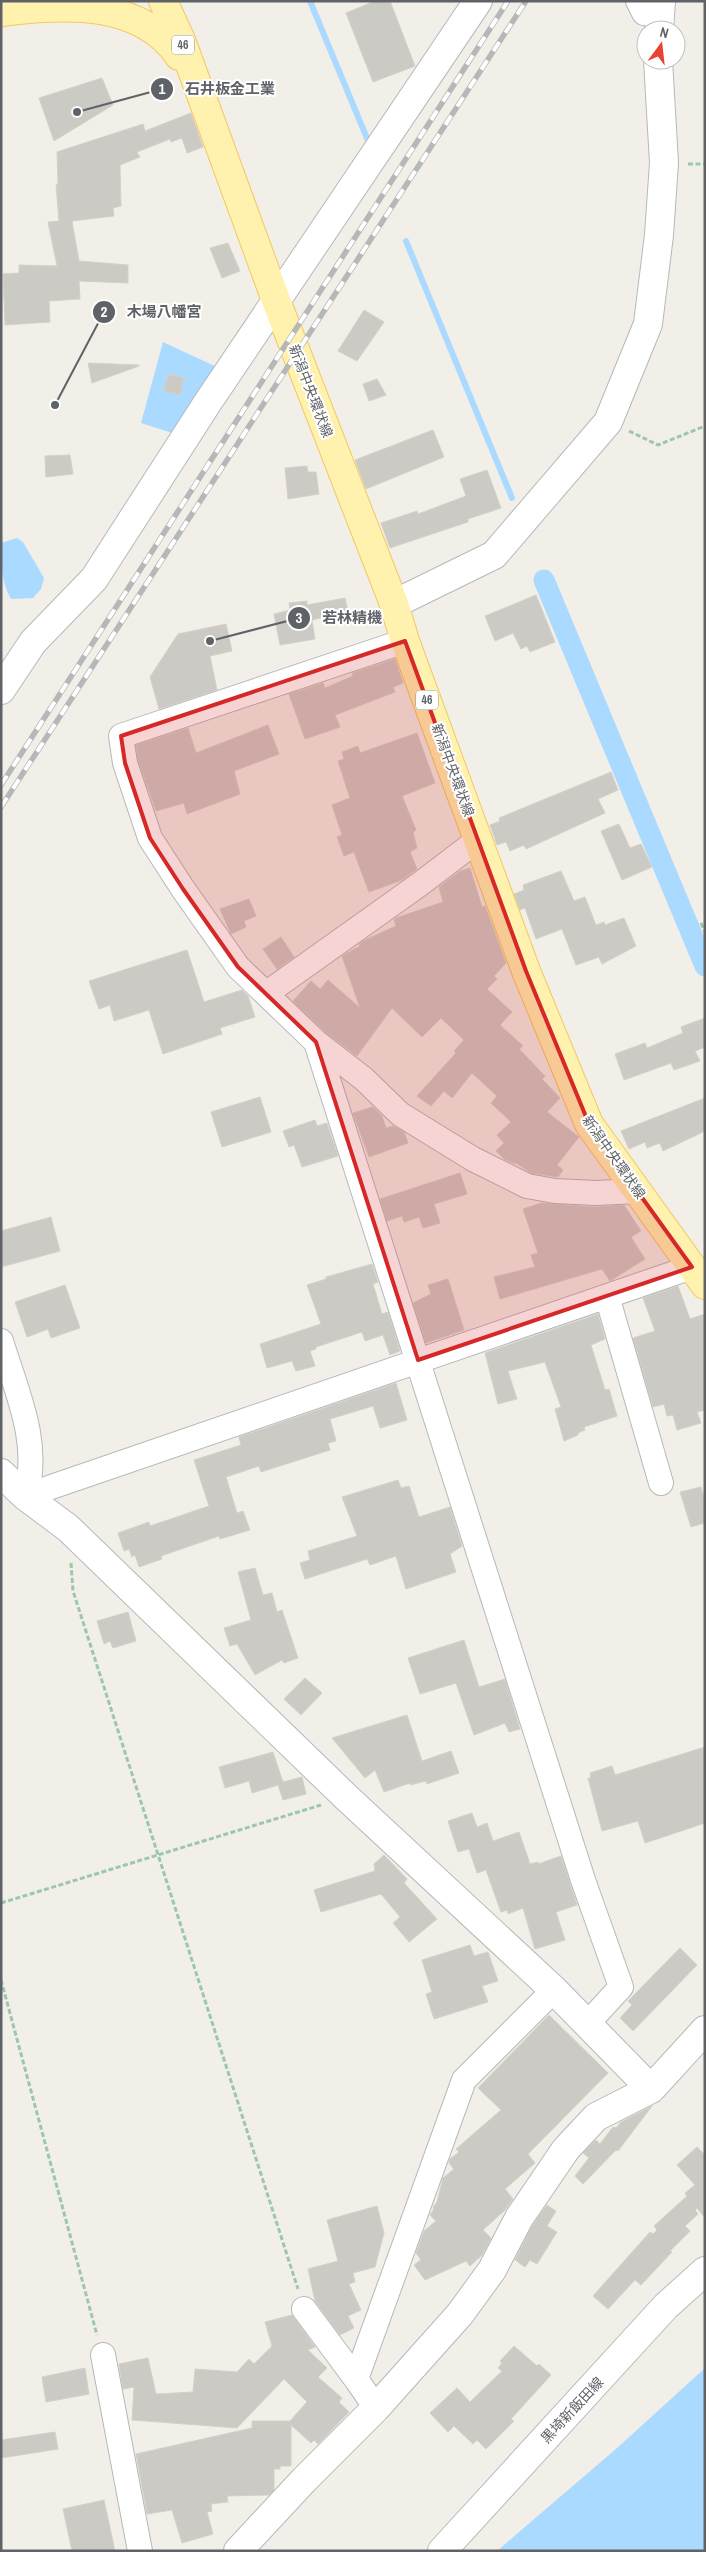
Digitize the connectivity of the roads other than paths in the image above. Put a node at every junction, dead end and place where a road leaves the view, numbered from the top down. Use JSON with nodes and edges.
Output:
{"nodes":[{"id":1,"x":163,"y":1,"type":"edge"},
{"id":2,"x":478,"y":1,"type":"edge"},
{"id":3,"x":638,"y":1,"type":"edge"},
{"id":4,"x":660,"y":1,"type":"edge"},
{"id":5,"x":46,"y":4,"type":"edge"},
{"id":6,"x":1,"y":12,"type":"edge"},
{"id":7,"x":660,"y":20,"type":"edge"},
{"id":8,"x":659,"y":70,"type":"edge"},
{"id":9,"x":199,"y":90,"type":"junction"},
{"id":10,"x":277,"y":303,"type":"junction"},
{"id":11,"x":394,"y":604,"type":"junction"},
{"id":12,"x":405,"y":641,"type":"junction"},
{"id":13,"x":1,"y":690,"type":"edge"},
{"id":14,"x":479,"y":839,"type":"junction"},
{"id":15,"x":267,"y":993,"type":"junction"},
{"id":16,"x":316,"y":1042,"type":"junction"},
{"id":17,"x":638,"y":1191,"type":"junction"},
{"id":18,"x":698,"y":1276,"type":"edge"},
{"id":19,"x":607,"y":1296,"type":"junction"},
{"id":20,"x":1,"y":1341,"type":"edge"},
{"id":21,"x":418,"y":1360,"type":"junction"},
{"id":22,"x":1,"y":1473,"type":"edge"},
{"id":23,"x":661,"y":1483,"type":"dead end"},
{"id":24,"x":25,"y":1496,"type":"junction"},
{"id":25,"x":554,"y":1990,"type":"junction"},
{"id":26,"x":586,"y":2024,"type":"junction"},
{"id":27,"x":705,"y":2030,"type":"edge"},
{"id":28,"x":651,"y":2089,"type":"junction"},
{"id":29,"x":705,"y":2271,"type":"edge"},
{"id":30,"x":304,"y":2309,"type":"road end"},
{"id":31,"x":103,"y":2355,"type":"road end"},
{"id":32,"x":356,"y":2380,"type":"junction"},
{"id":33,"x":376,"y":2408,"type":"junction"},
{"id":34,"x":140,"y":2551,"type":"edge"},
{"id":35,"x":238,"y":2551,"type":"edge"},
{"id":36,"x":442,"y":2551,"type":"edge"}],
"edges":[{"from":1,"to":9,"type":"main road","name":"新潟中央環状線","number":"46"},
{"from":2,"to":10,"type":"street"},
{"from":3,"to":4,"type":"street"},
{"from":4,"to":7,"type":"street"},
{"from":5,"to":6,"type":"main road","name":"新潟中央環状線","number":"46"},
{"from":5,"to":9,"type":"main road","name":"新潟中央環状線","number":"46"},
{"from":8,"to":11,"type":"street"},
{"from":9,"to":10,"type":"main road","name":"新潟中央環状線","number":"46"},
{"from":10,"to":11,"type":"main road","name":"新潟中央環状線","number":"46"},
{"from":10,"to":13,"type":"street"},
{"from":11,"to":12,"type":"main road","name":"新潟中央環状線","number":"46"},
{"from":12,"to":14,"type":"main road","name":"新潟中央環状線","number":"46"},
{"from":12,"to":15,"type":"street"},
{"from":14,"to":15,"type":"street"},
{"from":14,"to":17,"type":"main road","name":"新潟中央環状線","number":"46"},
{"from":15,"to":16,"type":"street"},
{"from":16,"to":17,"type":"street"},
{"from":16,"to":21,"type":"street"},
{"from":17,"to":18,"type":"main road","name":"新潟中央環状線","number":"46"},
{"from":18,"to":19,"type":"street"},
{"from":19,"to":21,"type":"street"},
{"from":19,"to":23,"type":"street"},
{"from":20,"to":24,"type":"street"},
{"from":21,"to":24,"type":"street"},
{"from":21,"to":26,"type":"street"},
{"from":22,"to":24,"type":"street"},
{"from":24,"to":25,"type":"street"},
{"from":25,"to":26,"type":"street"},
{"from":25,"to":32,"type":"street"},
{"from":26,"to":28,"type":"street"},
{"from":27,"to":28,"type":"street"},
{"from":28,"to":33,"type":"street"},
{"from":29,"to":36,"type":"street","name":"黒埼新飯田線"},
{"from":30,"to":32,"type":"street"},
{"from":31,"to":34,"type":"street"},
{"from":32,"to":33,"type":"street"},
{"from":33,"to":35,"type":"street"}]}
